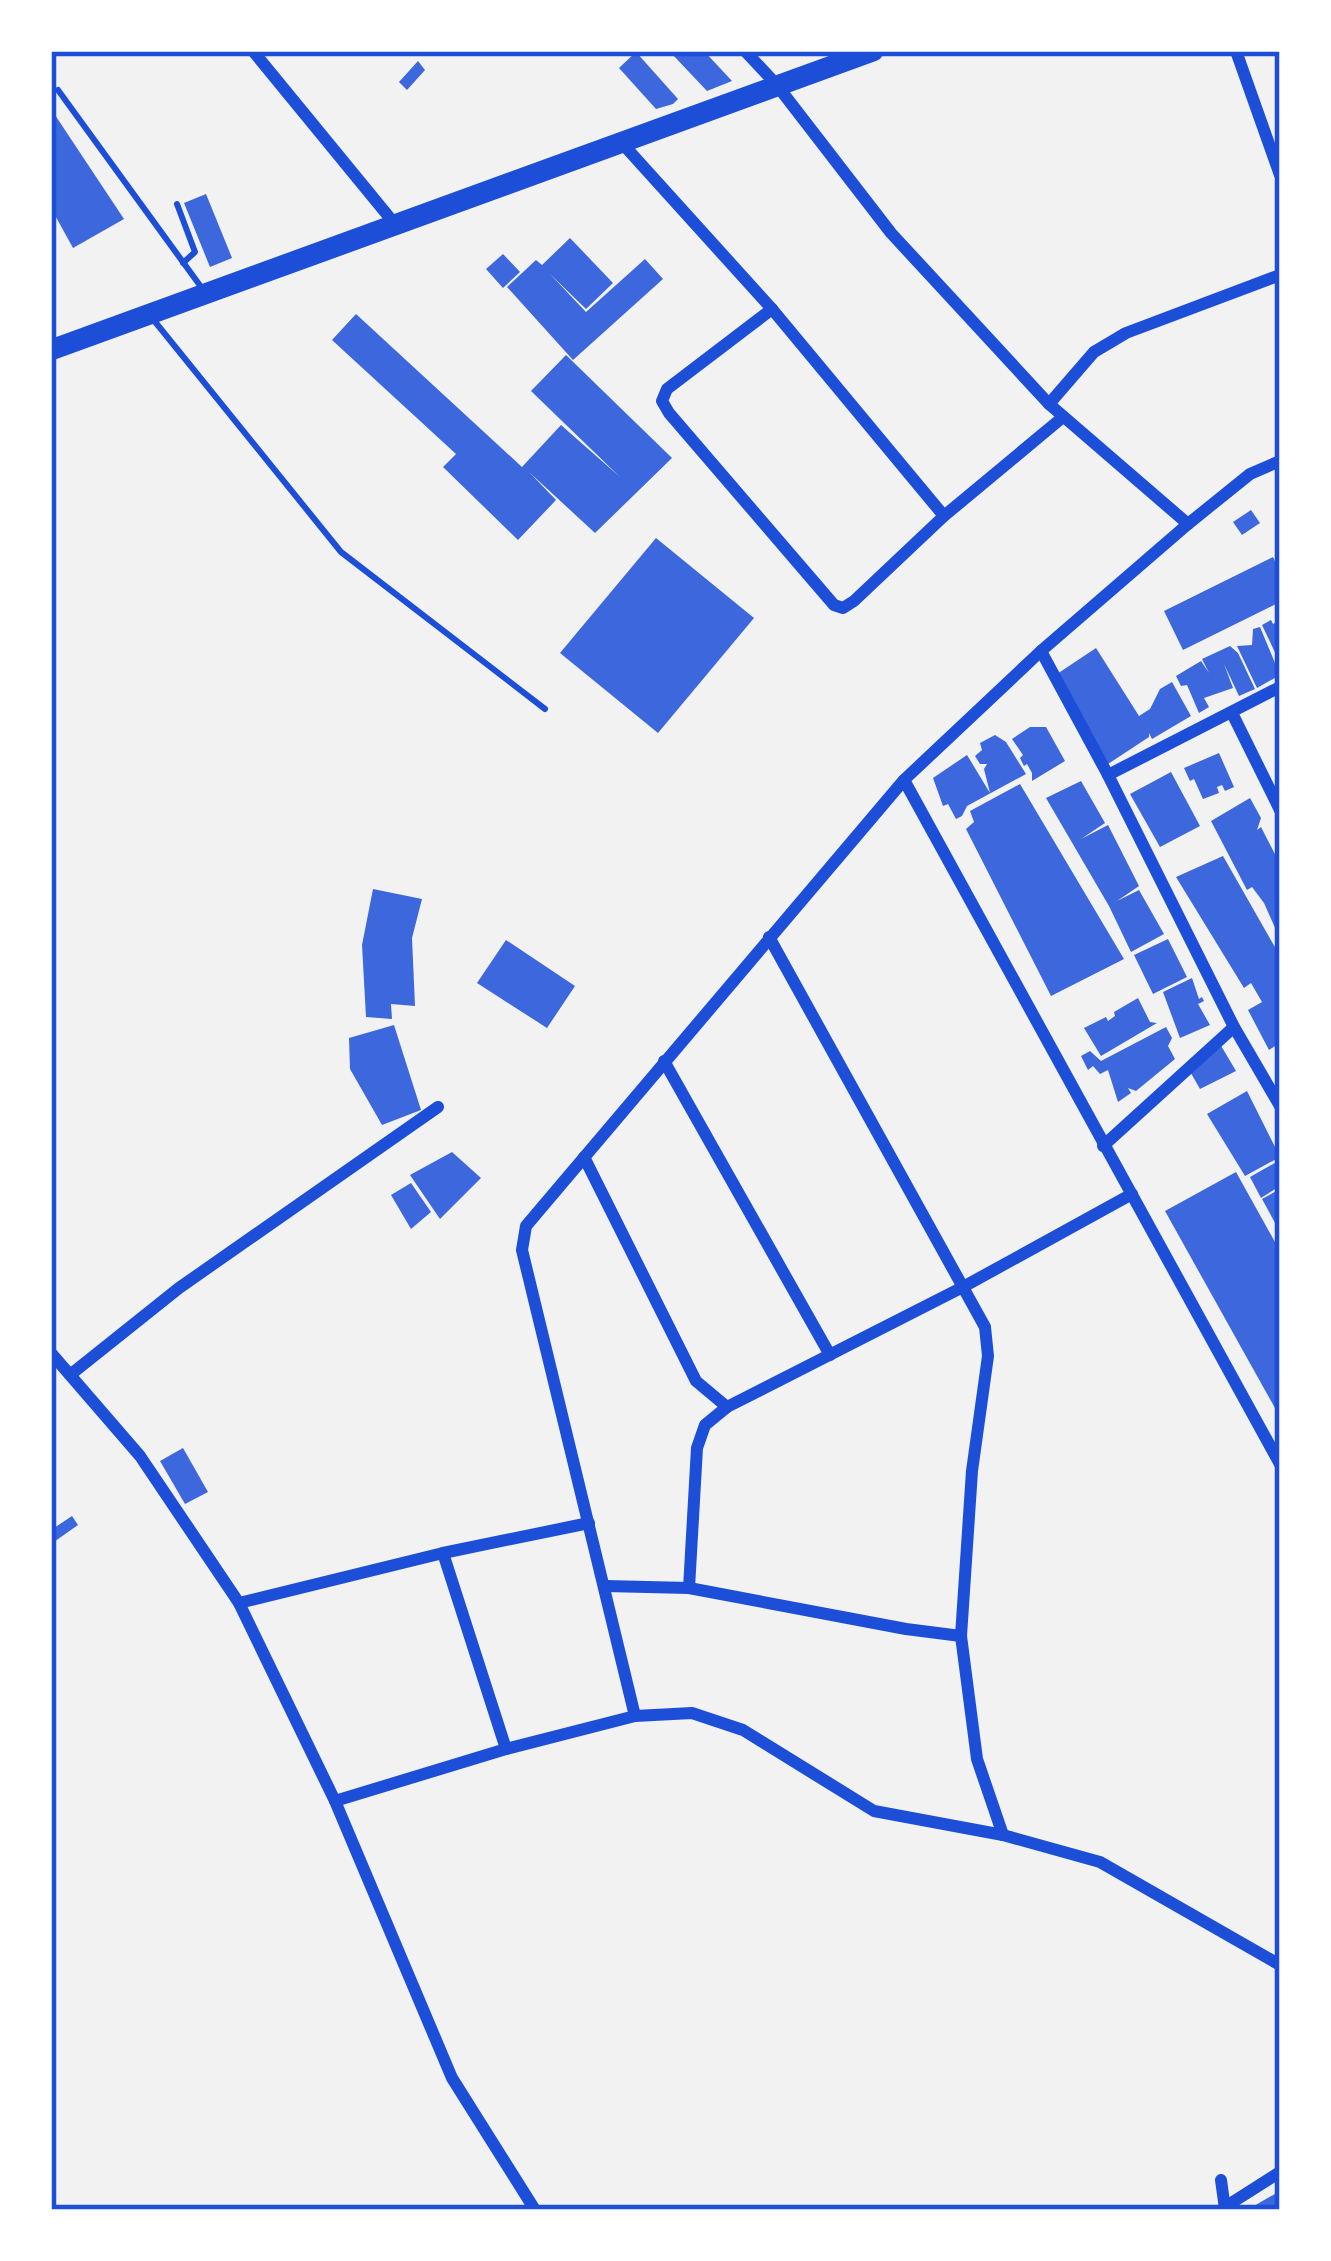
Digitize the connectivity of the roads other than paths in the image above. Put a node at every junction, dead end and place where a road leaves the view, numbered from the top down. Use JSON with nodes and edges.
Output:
{"nodes":[{"id":1,"x":253,"y":51,"type":"edge"},
{"id":2,"x":745,"y":51,"type":"edge"},
{"id":3,"x":873,"y":51,"type":"edge"},
{"id":4,"x":1236,"y":51,"type":"edge"},
{"id":5,"x":776,"y":84,"type":"junction"},
{"id":6,"x":58,"y":90,"type":"dead end"},
{"id":7,"x":620,"y":141,"type":"junction"},
{"id":8,"x":1280,"y":175,"type":"edge"},
{"id":9,"x":177,"y":205,"type":"dead end"},
{"id":10,"x":394,"y":223,"type":"junction"},
{"id":11,"x":183,"y":262,"type":"junction"},
{"id":12,"x":1280,"y":275,"type":"edge"},
{"id":13,"x":206,"y":294,"type":"junction"},
{"id":14,"x":772,"y":309,"type":"junction"},
{"id":15,"x":151,"y":315,"type":"junction"},
{"id":16,"x":51,"y":350,"type":"edge"},
{"id":17,"x":1049,"y":404,"type":"junction"},
{"id":18,"x":1063,"y":417,"type":"junction"},
{"id":19,"x":1280,"y":461,"type":"edge"},
{"id":20,"x":944,"y":515,"type":"junction"},
{"id":21,"x":1187,"y":524,"type":"junction"},
{"id":22,"x":1041,"y":651,"type":"junction"},
{"id":23,"x":1280,"y":687,"type":"edge"},
{"id":24,"x":545,"y":709,"type":"dead end"},
{"id":25,"x":1232,"y":713,"type":"junction"},
{"id":26,"x":1108,"y":775,"type":"junction"},
{"id":27,"x":904,"y":780,"type":"junction"},
{"id":28,"x":1280,"y":810,"type":"edge"},
{"id":29,"x":770,"y":937,"type":"junction"},
{"id":30,"x":1234,"y":1027,"type":"junction"},
{"id":31,"x":664,"y":1061,"type":"junction"},
{"id":32,"x":1278,"y":1097,"type":"edge"},
{"id":33,"x":438,"y":1107,"type":"dead end"},
{"id":34,"x":1102,"y":1146,"type":"junction"},
{"id":35,"x":584,"y":1156,"type":"junction"},
{"id":36,"x":1132,"y":1194,"type":"junction"},
{"id":37,"x":963,"y":1287,"type":"junction"},
{"id":38,"x":51,"y":1353,"type":"edge"},
{"id":39,"x":830,"y":1355,"type":"junction"},
{"id":40,"x":70,"y":1375,"type":"junction"},
{"id":41,"x":728,"y":1407,"type":"junction"},
{"id":42,"x":1280,"y":1464,"type":"edge"},
{"id":43,"x":589,"y":1523,"type":"junction"},
{"id":44,"x":443,"y":1553,"type":"junction"},
{"id":45,"x":604,"y":1586,"type":"junction"},
{"id":46,"x":689,"y":1588,"type":"junction"},
{"id":47,"x":239,"y":1603,"type":"junction"},
{"id":48,"x":961,"y":1636,"type":"junction"},
{"id":49,"x":635,"y":1716,"type":"junction"},
{"id":50,"x":506,"y":1749,"type":"junction"},
{"id":51,"x":335,"y":1801,"type":"junction"},
{"id":52,"x":1003,"y":1835,"type":"junction"},
{"id":53,"x":1280,"y":1965,"type":"edge"},
{"id":54,"x":1280,"y":2172,"type":"edge"},
{"id":55,"x":1221,"y":2180,"type":"dead end"},
{"id":56,"x":1225,"y":2208,"type":"edge"},
{"id":57,"x":536,"y":2210,"type":"edge"}],
"edges":[{"from":1,"to":10,"type":"street"},
{"from":2,"to":5,"type":"street"},
{"from":3,"to":5,"type":"main road"},
{"from":4,"to":8,"type":"street"},
{"from":5,"to":7,"type":"main road"},
{"from":5,"to":17,"type":"street"},
{"from":6,"to":11,"type":"lane"},
{"from":7,"to":10,"type":"main road"},
{"from":7,"to":14,"type":"street"},
{"from":9,"to":11,"type":"lane"},
{"from":10,"to":13,"type":"main road"},
{"from":11,"to":13,"type":"lane"},
{"from":12,"to":17,"type":"street"},
{"from":13,"to":15,"type":"main road"},
{"from":14,"to":20,"type":"street"},
{"from":14,"to":20,"type":"street"},
{"from":15,"to":16,"type":"main road"},
{"from":15,"to":24,"type":"lane"},
{"from":17,"to":18,"type":"street"},
{"from":18,"to":20,"type":"street"},
{"from":18,"to":21,"type":"street"},
{"from":19,"to":21,"type":"street"},
{"from":21,"to":22,"type":"street"},
{"from":22,"to":26,"type":"street"},
{"from":22,"to":27,"type":"street"},
{"from":23,"to":25,"type":"street"},
{"from":25,"to":26,"type":"street"},
{"from":25,"to":28,"type":"street"},
{"from":26,"to":30,"type":"street"},
{"from":27,"to":29,"type":"street"},
{"from":27,"to":34,"type":"street"},
{"from":29,"to":31,"type":"street"},
{"from":29,"to":37,"type":"street"},
{"from":30,"to":32,"type":"street"},
{"from":30,"to":34,"type":"street"},
{"from":31,"to":35,"type":"street"},
{"from":31,"to":39,"type":"street"},
{"from":33,"to":40,"type":"street"},
{"from":34,"to":36,"type":"street"},
{"from":35,"to":41,"type":"street"},
{"from":35,"to":43,"type":"street"},
{"from":36,"to":37,"type":"street"},
{"from":36,"to":42,"type":"street"},
{"from":37,"to":39,"type":"street"},
{"from":37,"to":48,"type":"street"},
{"from":38,"to":40,"type":"street"},
{"from":39,"to":41,"type":"street"},
{"from":40,"to":47,"type":"street"},
{"from":41,"to":46,"type":"street"},
{"from":43,"to":44,"type":"street"},
{"from":43,"to":45,"type":"street"},
{"from":44,"to":47,"type":"street"},
{"from":44,"to":50,"type":"street"},
{"from":45,"to":46,"type":"street"},
{"from":45,"to":49,"type":"street"},
{"from":46,"to":48,"type":"street"},
{"from":47,"to":51,"type":"street"},
{"from":48,"to":52,"type":"street"},
{"from":49,"to":50,"type":"street"},
{"from":49,"to":52,"type":"street"},
{"from":50,"to":51,"type":"street"},
{"from":51,"to":57,"type":"street"},
{"from":52,"to":53,"type":"street"},
{"from":54,"to":56,"type":"street"},
{"from":55,"to":56,"type":"street"}]}
